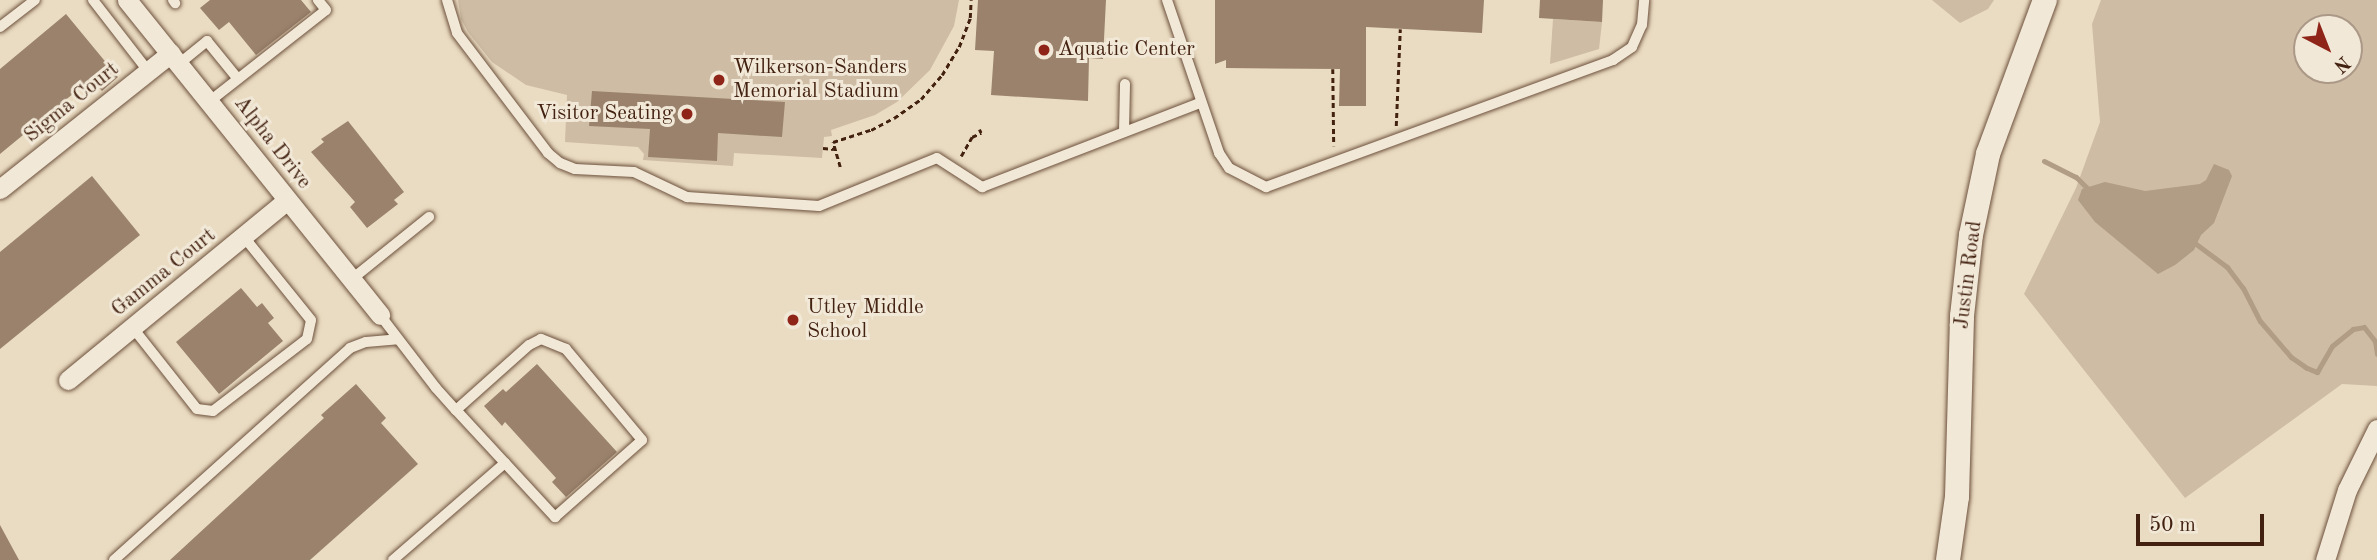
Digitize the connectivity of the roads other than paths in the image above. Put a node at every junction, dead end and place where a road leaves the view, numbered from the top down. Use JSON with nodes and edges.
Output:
{"nodes":[{"id":1,"x":35,"y":0,"type":"edge"},
{"id":2,"x":93,"y":0,"type":"edge"},
{"id":3,"x":127,"y":0,"type":"edge"},
{"id":4,"x":318,"y":0,"type":"edge"},
{"id":5,"x":447,"y":0,"type":"edge"},
{"id":6,"x":1167,"y":0,"type":"edge"},
{"id":7,"x":1644,"y":0,"type":"edge"},
{"id":8,"x":2045,"y":0,"type":"edge"},
{"id":9,"x":0,"y":27,"type":"edge"},
{"id":10,"x":176,"y":58,"type":"junction"},
{"id":11,"x":148,"y":71,"type":"junction"},
{"id":12,"x":238,"y":79,"type":"junction"},
{"id":13,"x":1125,"y":84,"type":"dead end"},
{"id":14,"x":210,"y":101,"type":"junction"},
{"id":15,"x":1200,"y":103,"type":"junction"},
{"id":16,"x":1124,"y":132,"type":"junction"},
{"id":17,"x":3,"y":181,"type":"edge"},
{"id":18,"x":287,"y":200,"type":"junction"},
{"id":19,"x":429,"y":217,"type":"dead end"},
{"id":20,"x":244,"y":237,"type":"junction"},
{"id":21,"x":352,"y":279,"type":"junction"},
{"id":22,"x":380,"y":315,"type":"joint"},
{"id":23,"x":133,"y":328,"type":"junction"},
{"id":24,"x":398,"y":339,"type":"junction"},
{"id":25,"x":68,"y":380,"type":"dead end"},
{"id":26,"x":456,"y":410,"type":"junction"},
{"id":27,"x":2376,"y":432,"type":"edge"},
{"id":28,"x":505,"y":463,"type":"junction"},
{"id":29,"x":114,"y":560,"type":"edge"},
{"id":30,"x":393,"y":560,"type":"edge"},
{"id":31,"x":1948,"y":560,"type":"edge"},
{"id":32,"x":2325,"y":560,"type":"edge"}],
"edges":[{"from":1,"to":9,"type":"lane"},
{"from":2,"to":11,"type":"lane"},
{"from":3,"to":10,"type":"street","name":"Alpha Drive"},
{"from":4,"to":12,"type":"lane"},
{"from":5,"to":16,"type":"lane"},
{"from":6,"to":15,"type":"lane"},
{"from":7,"to":15,"type":"lane"},
{"from":8,"to":31,"type":"street","name":"Justin Road"},
{"from":10,"to":11,"type":"street","name":"Sigma Court"},
{"from":10,"to":12,"type":"lane"},
{"from":10,"to":14,"type":"street","name":"Alpha Drive"},
{"from":11,"to":17,"type":"street","name":"Sigma Court"},
{"from":12,"to":14,"type":"lane"},
{"from":13,"to":16,"type":"lane"},
{"from":14,"to":18,"type":"street","name":"Alpha Drive"},
{"from":15,"to":16,"type":"lane"},
{"from":18,"to":20,"type":"street","name":"Gamma Court"},
{"from":18,"to":21,"type":"street","name":"Alpha Drive"},
{"from":19,"to":21,"type":"lane"},
{"from":20,"to":23,"type":"street","name":"Gamma Court"},
{"from":20,"to":23,"type":"lane"},
{"from":21,"to":22,"type":"street","name":"Alpha Drive"},
{"from":22,"to":24,"type":"lane"},
{"from":23,"to":25,"type":"street","name":"Gamma Court"},
{"from":24,"to":26,"type":"lane"},
{"from":24,"to":29,"type":"lane"},
{"from":26,"to":28,"type":"lane"},
{"from":26,"to":28,"type":"lane"},
{"from":27,"to":32,"type":"street"},
{"from":28,"to":30,"type":"lane"}]}
